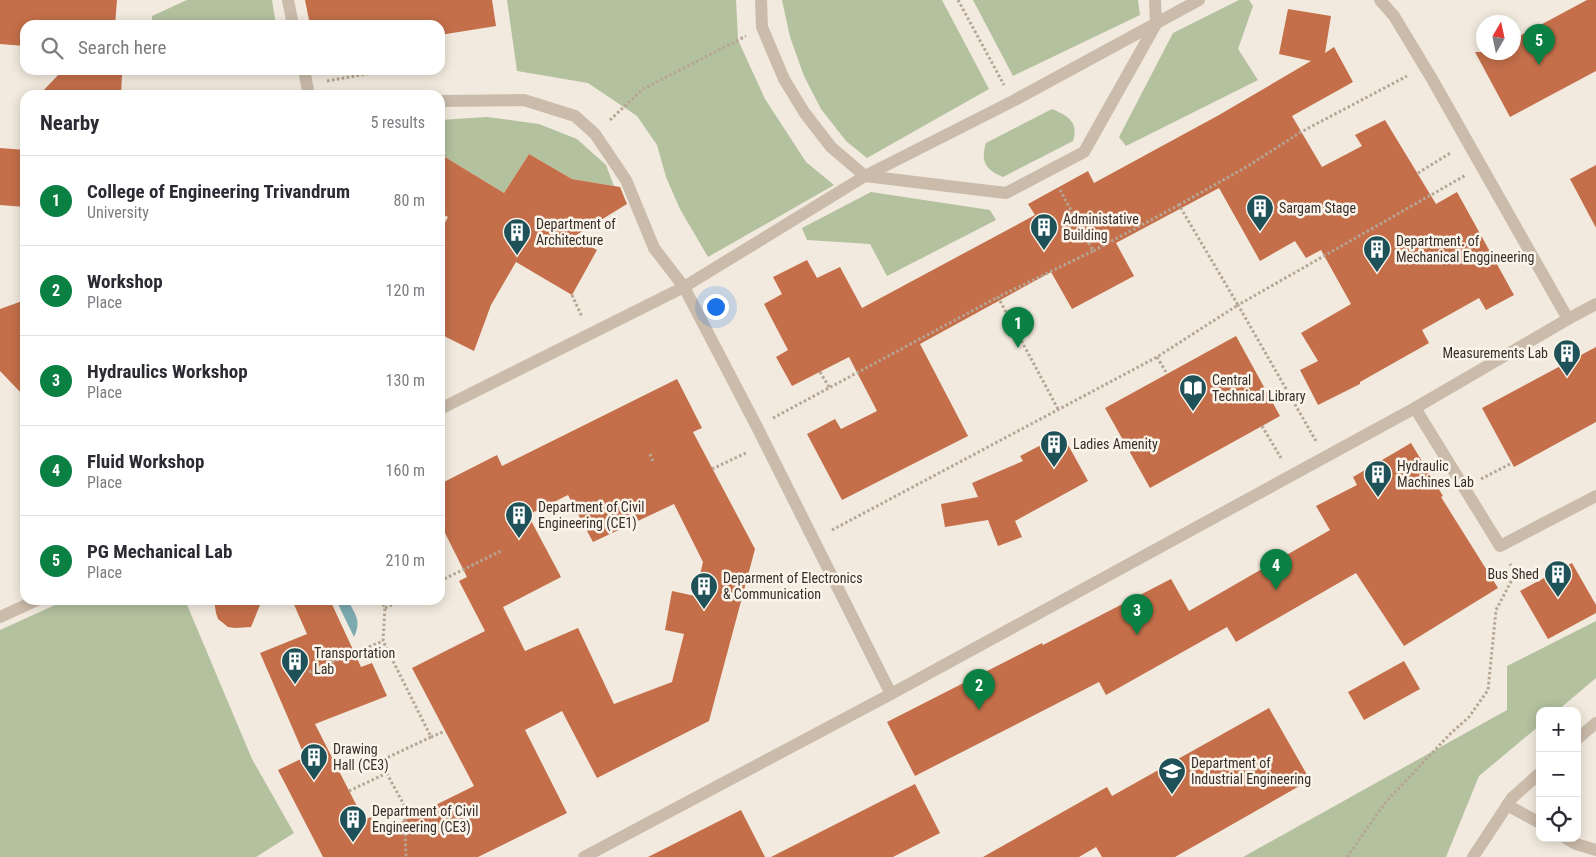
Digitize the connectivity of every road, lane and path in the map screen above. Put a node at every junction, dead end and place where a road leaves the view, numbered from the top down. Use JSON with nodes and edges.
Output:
{"nodes":[{"id":1,"x":288,"y":0,"type":"edge"},
{"id":2,"x":761,"y":0,"type":"edge"},
{"id":3,"x":958,"y":0,"type":"edge"},
{"id":4,"x":1155,"y":0,"type":"edge"},
{"id":5,"x":1199,"y":0,"type":"edge"},
{"id":6,"x":1380,"y":0,"type":"edge"},
{"id":7,"x":292,"y":20,"type":"edge"},
{"id":8,"x":1156,"y":24,"type":"junction"},
{"id":9,"x":762,"y":27,"type":"junction"},
{"id":10,"x":1424,"y":66,"type":"junction"},
{"id":11,"x":305,"y":75,"type":"edge"},
{"id":12,"x":369,"y":75,"type":"edge"},
{"id":13,"x":1002,"y":80,"type":"dead end"},
{"id":14,"x":308,"y":90,"type":"edge"},
{"id":15,"x":445,"y":101,"type":"edge"},
{"id":16,"x":596,"y":134,"type":"junction"},
{"id":17,"x":1468,"y":142,"type":"junction"},
{"id":18,"x":1481,"y":166,"type":"junction"},
{"id":19,"x":1050,"y":170,"type":"junction"},
{"id":20,"x":1418,"y":173,"type":"dead end"},
{"id":21,"x":864,"y":176,"type":"junction"},
{"id":22,"x":1179,"y":205,"type":"junction"},
{"id":23,"x":1093,"y":251,"type":"junction"},
{"id":24,"x":684,"y":287,"type":"junction"},
{"id":25,"x":998,"y":297,"type":"junction"},
{"id":26,"x":1596,"y":304,"type":"edge"},
{"id":27,"x":1238,"y":305,"type":"junction"},
{"id":28,"x":1568,"y":319,"type":"junction"},
{"id":29,"x":1157,"y":357,"type":"junction"},
{"id":30,"x":820,"y":372,"type":"dead end"},
{"id":31,"x":1167,"y":374,"type":"dead end"},
{"id":32,"x":829,"y":387,"type":"junction"},
{"id":33,"x":445,"y":406,"type":"edge"},
{"id":34,"x":1416,"y":408,"type":"junction"},
{"id":35,"x":1058,"y":409,"type":"junction"},
{"id":36,"x":1262,"y":426,"type":"dead end"},
{"id":37,"x":757,"y":427,"type":"junction"},
{"id":38,"x":766,"y":444,"type":"junction"},
{"id":39,"x":650,"y":454,"type":"dead end"},
{"id":40,"x":1325,"y":457,"type":"junction"},
{"id":41,"x":653,"y":461,"type":"dead end"},
{"id":42,"x":1512,"y":463,"type":"dead end"},
{"id":43,"x":712,"y":469,"type":"dead end"},
{"id":44,"x":1291,"y":474,"type":"junction"},
{"id":45,"x":1465,"y":488,"type":"junction"},
{"id":46,"x":1596,"y":496,"type":"edge"},
{"id":47,"x":814,"y":540,"type":"junction"},
{"id":48,"x":1500,"y":546,"type":"junction"},
{"id":49,"x":503,"y":550,"type":"dead end"},
{"id":50,"x":445,"y":579,"type":"edge"},
{"id":51,"x":26,"y":605,"type":"edge"},
{"id":52,"x":383,"y":605,"type":"edge"},
{"id":53,"x":391,"y":605,"type":"edge"},
{"id":54,"x":385,"y":608,"type":"junction"},
{"id":55,"x":0,"y":617,"type":"edge"},
{"id":56,"x":383,"y":641,"type":"junction"},
{"id":57,"x":309,"y":672,"type":"dead end"},
{"id":58,"x":891,"y":694,"type":"junction"},
{"id":59,"x":1596,"y":723,"type":"edge"},
{"id":60,"x":445,"y":731,"type":"dead end"},
{"id":61,"x":1581,"y":736,"type":"edge"},
{"id":62,"x":431,"y":737,"type":"junction"},
{"id":63,"x":387,"y":773,"type":"junction"},
{"id":64,"x":1536,"y":776,"type":"edge"},
{"id":65,"x":349,"y":791,"type":"dead end"},
{"id":66,"x":1507,"y":805,"type":"junction"},
{"id":67,"x":342,"y":818,"type":"dead end"},
{"id":68,"x":1536,"y":822,"type":"edge"},
{"id":69,"x":348,"y":828,"type":"dead end"},
{"id":70,"x":1573,"y":842,"type":"edge"},
{"id":71,"x":1596,"y":850,"type":"edge"},
{"id":72,"x":406,"y":857,"type":"edge"},
{"id":73,"x":584,"y":857,"type":"edge"},
{"id":74,"x":1347,"y":857,"type":"edge"},
{"id":75,"x":1473,"y":857,"type":"edge"}],
"edges":[{"from":1,"to":7,"type":"street"},
{"from":2,"to":9,"type":"street"},
{"from":3,"to":13,"type":"path"},
{"from":4,"to":8,"type":"street"},
{"from":5,"to":8,"type":"street"},
{"from":6,"to":10,"type":"street"},
{"from":8,"to":19,"type":"street"},
{"from":8,"to":21,"type":"street"},
{"from":9,"to":16,"type":"path"},
{"from":9,"to":21,"type":"street"},
{"from":10,"to":17,"type":"street"},
{"from":10,"to":22,"type":"path"},
{"from":11,"to":14,"type":"street"},
{"from":12,"to":14,"type":"path"},
{"from":15,"to":16,"type":"street"},
{"from":16,"to":24,"type":"street"},
{"from":17,"to":18,"type":"street"},
{"from":17,"to":20,"type":"path"},
{"from":18,"to":27,"type":"path"},
{"from":18,"to":28,"type":"street"},
{"from":19,"to":21,"type":"street"},
{"from":19,"to":23,"type":"path"},
{"from":21,"to":24,"type":"street"},
{"from":22,"to":23,"type":"path"},
{"from":22,"to":27,"type":"path"},
{"from":23,"to":25,"type":"path"},
{"from":24,"to":33,"type":"street"},
{"from":24,"to":37,"type":"street"},
{"from":25,"to":32,"type":"path"},
{"from":25,"to":35,"type":"path"},
{"from":26,"to":28,"type":"street"},
{"from":27,"to":29,"type":"path"},
{"from":27,"to":40,"type":"path"},
{"from":28,"to":34,"type":"street"},
{"from":29,"to":31,"type":"path"},
{"from":29,"to":35,"type":"path"},
{"from":30,"to":32,"type":"path"},
{"from":32,"to":37,"type":"path"},
{"from":34,"to":40,"type":"street"},
{"from":34,"to":45,"type":"street"},
{"from":35,"to":47,"type":"path"},
{"from":36,"to":44,"type":"path"},
{"from":37,"to":38,"type":"street"},
{"from":38,"to":43,"type":"path"},
{"from":38,"to":47,"type":"street"},
{"from":39,"to":41,"type":"path"},
{"from":40,"to":44,"type":"street"},
{"from":42,"to":45,"type":"path"},
{"from":44,"to":58,"type":"street"},
{"from":45,"to":48,"type":"street"},
{"from":46,"to":48,"type":"street"},
{"from":47,"to":58,"type":"street"},
{"from":48,"to":74,"type":"path"},
{"from":49,"to":50,"type":"path"},
{"from":51,"to":55,"type":"street"},
{"from":52,"to":54,"type":"path"},
{"from":53,"to":54,"type":"path"},
{"from":54,"to":56,"type":"path"},
{"from":56,"to":57,"type":"path"},
{"from":56,"to":62,"type":"path"},
{"from":58,"to":73,"type":"street"},
{"from":59,"to":61,"type":"street"},
{"from":60,"to":62,"type":"path"},
{"from":62,"to":63,"type":"path"},
{"from":63,"to":65,"type":"path"},
{"from":63,"to":72,"type":"path"},
{"from":64,"to":66,"type":"street"},
{"from":66,"to":68,"type":"street"},
{"from":66,"to":75,"type":"street"},
{"from":67,"to":69,"type":"path"},
{"from":70,"to":71,"type":"street"}]}
